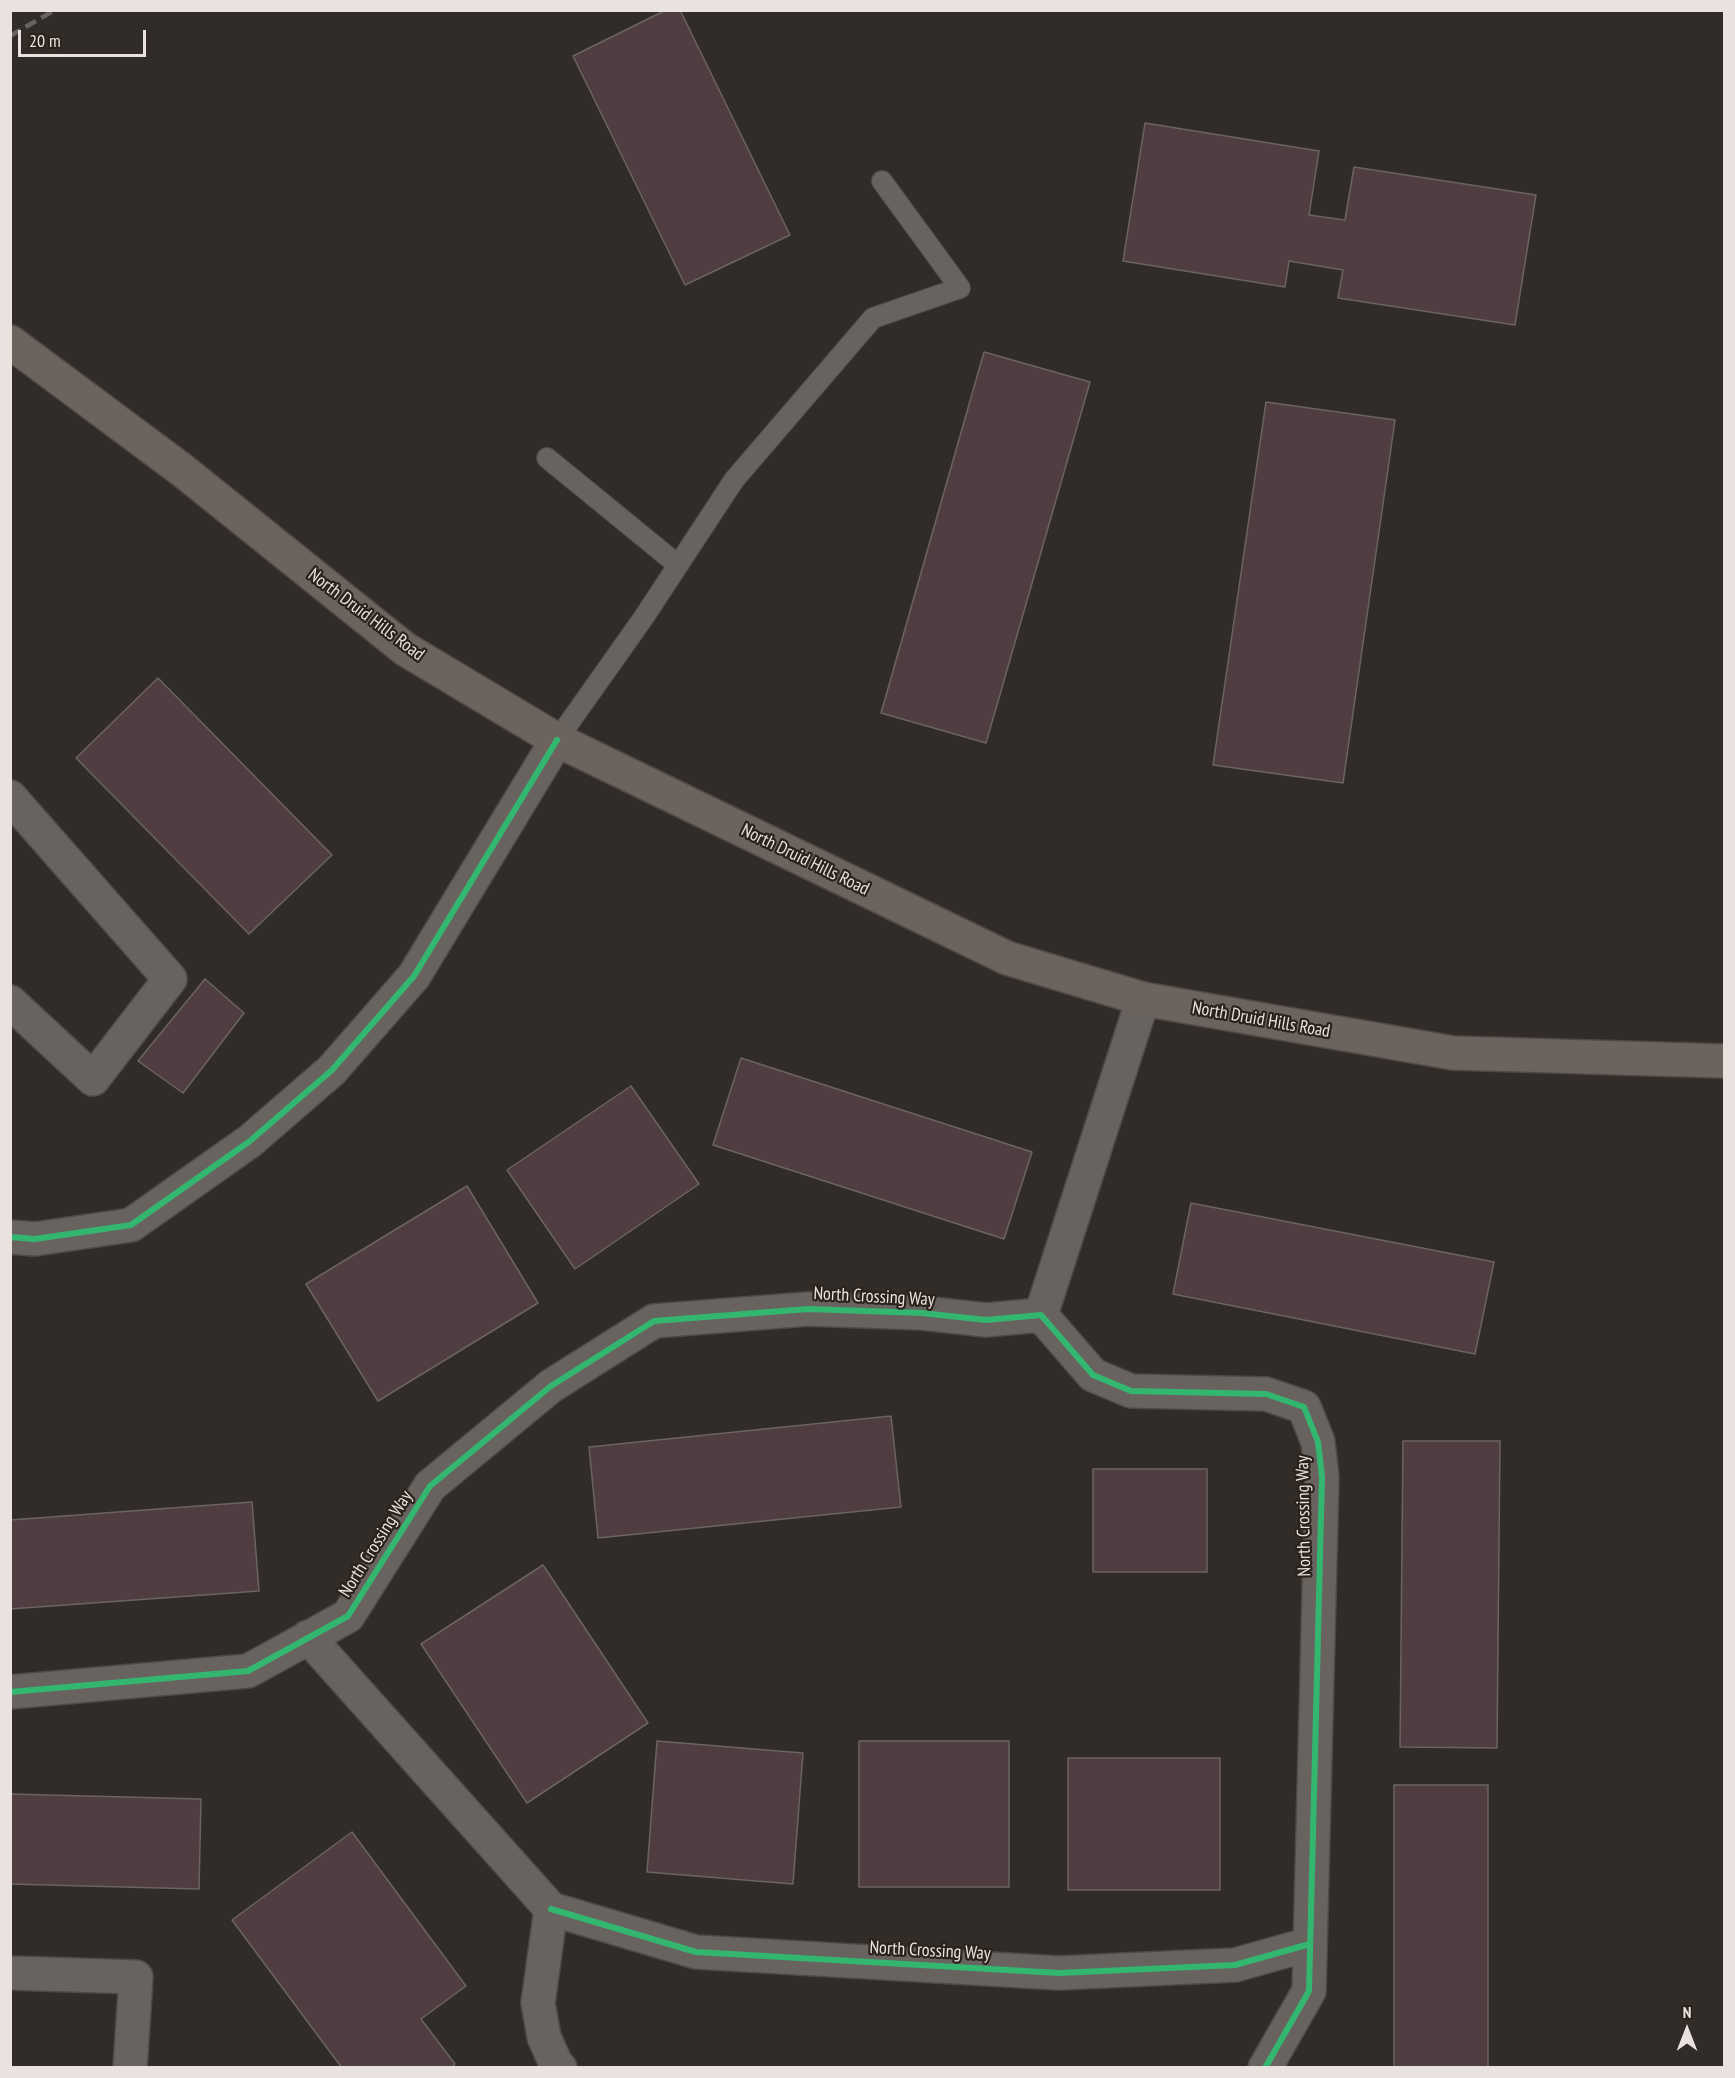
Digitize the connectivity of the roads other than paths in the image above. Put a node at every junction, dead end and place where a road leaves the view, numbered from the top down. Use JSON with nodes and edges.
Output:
{"nodes":[{"id":1,"x":882,"y":181,"type":"dead end"},
{"id":2,"x":10,"y":342,"type":"edge"},
{"id":3,"x":547,"y":458,"type":"dead end"},
{"id":4,"x":678,"y":565,"type":"junction"},
{"id":5,"x":557,"y":740,"type":"junction"},
{"id":6,"x":10,"y":797,"type":"edge"},
{"id":7,"x":1143,"y":999,"type":"junction"},
{"id":8,"x":10,"y":1002,"type":"edge"},
{"id":9,"x":1725,"y":1060,"type":"edge"},
{"id":10,"x":10,"y":1237,"type":"edge"},
{"id":11,"x":1041,"y":1315,"type":"junction"},
{"id":12,"x":308,"y":1637,"type":"junction"},
{"id":13,"x":10,"y":1692,"type":"edge"},
{"id":14,"x":551,"y":1909,"type":"junction"},
{"id":15,"x":1310,"y":1944,"type":"junction"},
{"id":16,"x":10,"y":1973,"type":"edge"},
{"id":17,"x":130,"y":2067,"type":"edge"},
{"id":18,"x":560,"y":2067,"type":"edge"},
{"id":19,"x":1265,"y":2067,"type":"edge"}],
"edges":[{"from":1,"to":4,"type":"lane"},
{"from":2,"to":5,"type":"main road","name":"North Druid Hills Road"},
{"from":3,"to":4,"type":"lane"},
{"from":4,"to":5,"type":"lane"},
{"from":5,"to":7,"type":"main road","name":"North Druid Hills Road"},
{"from":5,"to":10,"type":"street"},
{"from":6,"to":8,"type":"street"},
{"from":7,"to":9,"type":"main road","name":"North Druid Hills Road"},
{"from":7,"to":11,"type":"street"},
{"from":11,"to":12,"type":"street","name":"North Crossing Way"},
{"from":11,"to":15,"type":"street","name":"North Crossing Way"},
{"from":12,"to":13,"type":"street","name":"North Crossing Way"},
{"from":12,"to":14,"type":"street"},
{"from":14,"to":15,"type":"street","name":"North Crossing Way"},
{"from":14,"to":18,"type":"street"},
{"from":15,"to":19,"type":"street","name":"North Crossing Way"},
{"from":16,"to":17,"type":"street"}]}
